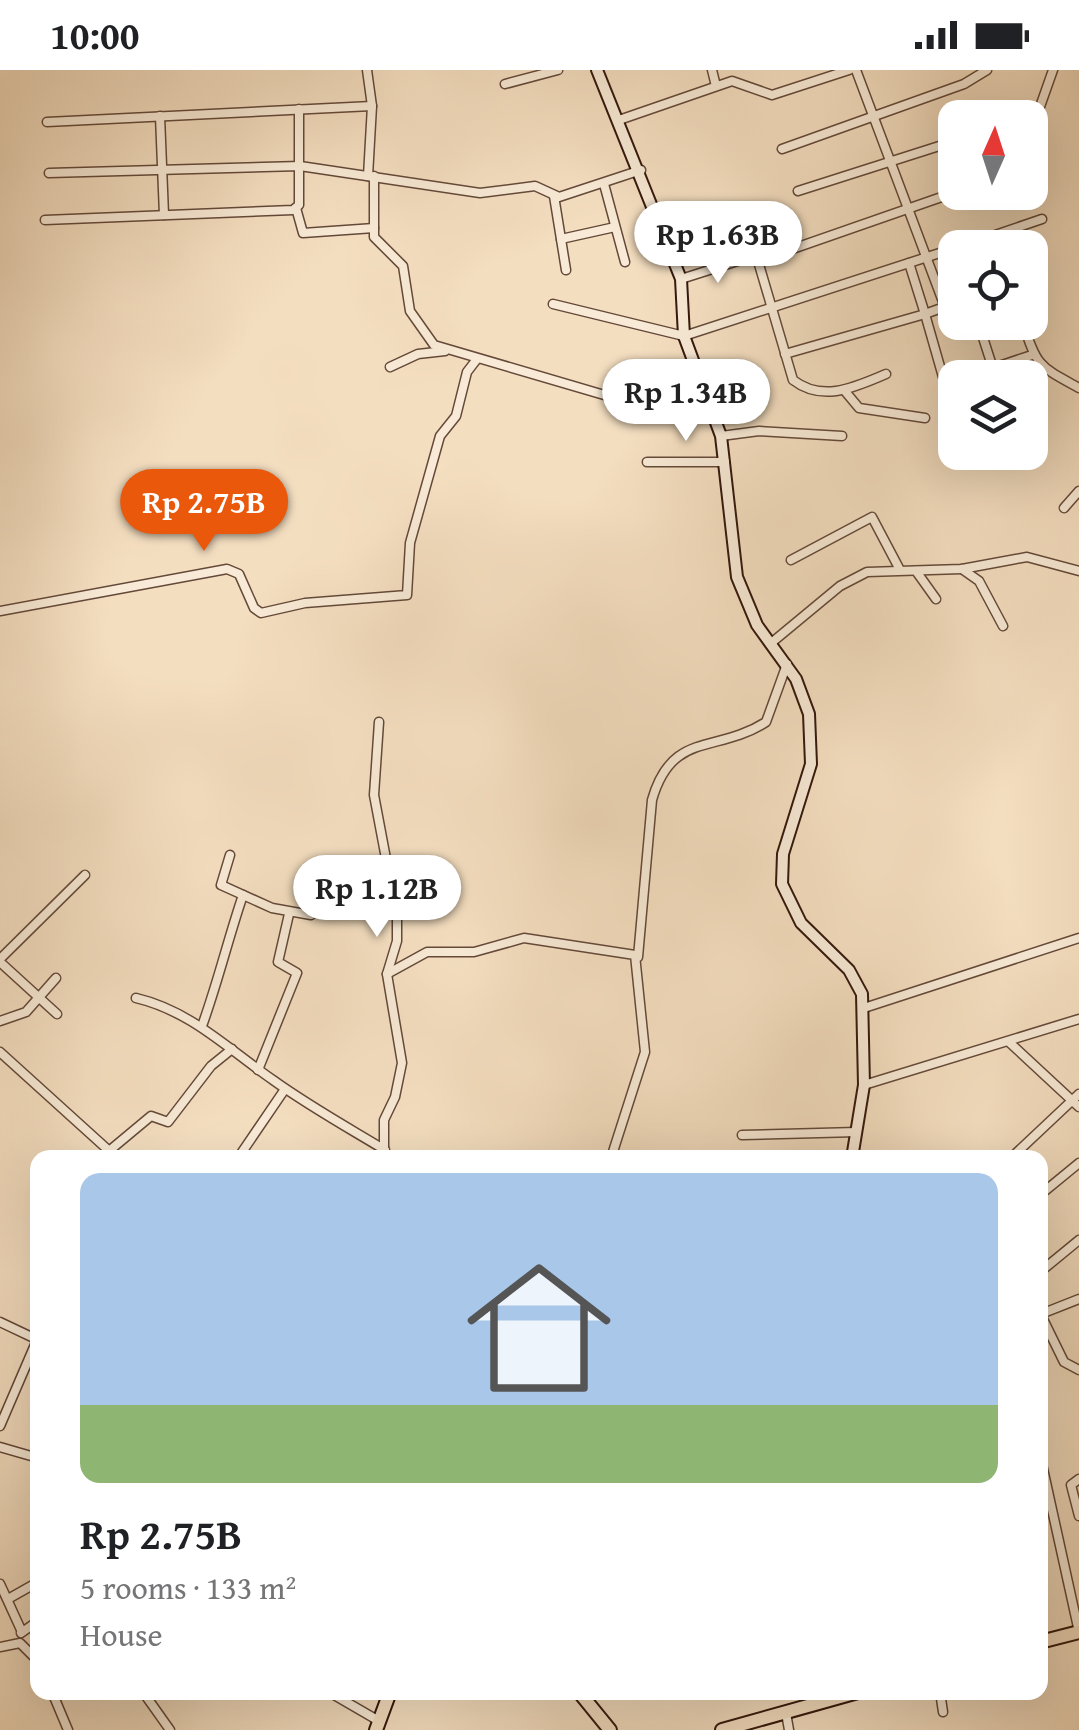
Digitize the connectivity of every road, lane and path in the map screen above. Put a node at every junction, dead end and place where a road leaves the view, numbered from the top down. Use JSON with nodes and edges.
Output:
{"nodes":[{"id":1,"x":367,"y":70,"type":"edge"},
{"id":2,"x":558,"y":70,"type":"edge"},
{"id":3,"x":611,"y":70,"type":"edge"},
{"id":4,"x":712,"y":70,"type":"edge"},
{"id":5,"x":853,"y":70,"type":"edge"},
{"id":6,"x":987,"y":70,"type":"edge"},
{"id":7,"x":1053,"y":70,"type":"edge"},
{"id":8,"x":598,"y":73,"type":"edge"},
{"id":9,"x":504,"y":84,"type":"dead end"},
{"id":10,"x":716,"y":86,"type":"junction"},
{"id":11,"x":1043,"y":100,"type":"edge"},
{"id":12,"x":372,"y":106,"type":"junction"},
{"id":13,"x":299,"y":109,"type":"junction"},
{"id":14,"x":160,"y":116,"type":"junction"},
{"id":15,"x":874,"y":117,"type":"junction"},
{"id":16,"x":620,"y":120,"type":"junction"},
{"id":17,"x":46,"y":122,"type":"dead end"},
{"id":18,"x":938,"y":146,"type":"edge"},
{"id":19,"x":782,"y":149,"type":"dead end"},
{"id":20,"x":890,"y":162,"type":"junction"},
{"id":21,"x":300,"y":166,"type":"junction"},
{"id":22,"x":163,"y":170,"type":"junction"},
{"id":23,"x":640,"y":170,"type":"junction"},
{"id":24,"x":49,"y":174,"type":"dead end"},
{"id":25,"x":371,"y":176,"type":"junction"},
{"id":26,"x":604,"y":184,"type":"junction"},
{"id":27,"x":798,"y":191,"type":"dead end"},
{"id":28,"x":554,"y":196,"type":"junction"},
{"id":29,"x":938,"y":199,"type":"edge"},
{"id":30,"x":296,"y":208,"type":"junction"},
{"id":31,"x":908,"y":210,"type":"junction"},
{"id":32,"x":164,"y":215,"type":"junction"},
{"id":33,"x":1042,"y":219,"type":"dead end"},
{"id":34,"x":45,"y":220,"type":"dead end"},
{"id":35,"x":374,"y":228,"type":"junction"},
{"id":36,"x":616,"y":228,"type":"junction"},
{"id":37,"x":1009,"y":230,"type":"edge"},
{"id":38,"x":561,"y":239,"type":"junction"},
{"id":39,"x":729,"y":241,"type":"dead end"},
{"id":40,"x":938,"y":254,"type":"edge"},
{"id":41,"x":673,"y":257,"type":"junction"},
{"id":42,"x":925,"y":258,"type":"junction"},
{"id":43,"x":758,"y":261,"type":"junction"},
{"id":44,"x":624,"y":262,"type":"dead end"},
{"id":45,"x":908,"y":263,"type":"junction"},
{"id":46,"x":566,"y":270,"type":"dead end"},
{"id":47,"x":681,"y":279,"type":"junction"},
{"id":48,"x":938,"y":290,"type":"edge"},
{"id":49,"x":552,"y":304,"type":"dead end"},
{"id":50,"x":770,"y":308,"type":"junction"},
{"id":51,"x":938,"y":309,"type":"edge"},
{"id":52,"x":925,"y":314,"type":"junction"},
{"id":53,"x":684,"y":336,"type":"junction"},
{"id":54,"x":1028,"y":340,"type":"edge"},
{"id":55,"x":450,"y":351,"type":"junction"},
{"id":56,"x":785,"y":354,"type":"junction"},
{"id":57,"x":1032,"y":354,"type":"junction"},
{"id":58,"x":477,"y":359,"type":"junction"},
{"id":59,"x":938,"y":360,"type":"edge"},
{"id":60,"x":1020,"y":360,"type":"edge"},
{"id":61,"x":390,"y":367,"type":"dead end"},
{"id":62,"x":886,"y":374,"type":"dead end"},
{"id":63,"x":1079,"y":388,"type":"edge"},
{"id":64,"x":844,"y":390,"type":"junction"},
{"id":65,"x":714,"y":415,"type":"junction"},
{"id":66,"x":925,"y":418,"type":"dead end"},
{"id":67,"x":720,"y":436,"type":"junction"},
{"id":68,"x":842,"y":436,"type":"dead end"},
{"id":69,"x":646,"y":462,"type":"dead end"},
{"id":70,"x":725,"y":462,"type":"junction"},
{"id":71,"x":1079,"y":491,"type":"edge"},
{"id":72,"x":1064,"y":508,"type":"dead end"},
{"id":73,"x":791,"y":560,"type":"dead end"},
{"id":74,"x":962,"y":569,"type":"junction"},
{"id":75,"x":900,"y":570,"type":"junction"},
{"id":76,"x":916,"y":571,"type":"junction"},
{"id":77,"x":1079,"y":571,"type":"edge"},
{"id":78,"x":936,"y":599,"type":"dead end"},
{"id":79,"x":0,"y":611,"type":"edge"},
{"id":80,"x":1003,"y":626,"type":"dead end"},
{"id":81,"x":770,"y":644,"type":"junction"},
{"id":82,"x":788,"y":664,"type":"junction"},
{"id":83,"x":379,"y":722,"type":"dead end"},
{"id":84,"x":230,"y":855,"type":"dead end"},
{"id":85,"x":85,"y":875,"type":"dead end"},
{"id":86,"x":394,"y":890,"type":"junction"},
{"id":87,"x":243,"y":896,"type":"junction"},
{"id":88,"x":289,"y":914,"type":"junction"},
{"id":89,"x":1079,"y":938,"type":"edge"},
{"id":90,"x":638,"y":957,"type":"junction"},
{"id":91,"x":0,"y":961,"type":"edge"},
{"id":92,"x":387,"y":974,"type":"junction"},
{"id":93,"x":56,"y":978,"type":"dead end"},
{"id":94,"x":40,"y":997,"type":"junction"},
{"id":95,"x":136,"y":998,"type":"dead end"},
{"id":96,"x":864,"y":1008,"type":"junction"},
{"id":97,"x":57,"y":1014,"type":"dead end"},
{"id":98,"x":1079,"y":1019,"type":"edge"},
{"id":99,"x":0,"y":1021,"type":"edge"},
{"id":100,"x":202,"y":1026,"type":"junction"},
{"id":101,"x":1010,"y":1042,"type":"junction"},
{"id":102,"x":232,"y":1050,"type":"junction"},
{"id":103,"x":0,"y":1052,"type":"edge"},
{"id":104,"x":258,"y":1070,"type":"junction"},
{"id":105,"x":864,"y":1085,"type":"junction"},
{"id":106,"x":285,"y":1089,"type":"junction"},
{"id":107,"x":1077,"y":1100,"type":"edge"},
{"id":108,"x":856,"y":1132,"type":"junction"},
{"id":109,"x":742,"y":1134,"type":"dead end"},
{"id":110,"x":109,"y":1150,"type":"edge"},
{"id":111,"x":117,"y":1150,"type":"edge"},
{"id":112,"x":243,"y":1150,"type":"edge"},
{"id":113,"x":378,"y":1150,"type":"edge"},
{"id":114,"x":384,"y":1150,"type":"edge"},
{"id":115,"x":613,"y":1150,"type":"edge"},
{"id":116,"x":853,"y":1150,"type":"edge"},
{"id":117,"x":1020,"y":1150,"type":"edge"},
{"id":118,"x":1079,"y":1163,"type":"edge"},
{"id":119,"x":1048,"y":1188,"type":"edge"},
{"id":120,"x":1079,"y":1240,"type":"edge"},
{"id":121,"x":1048,"y":1265,"type":"edge"},
{"id":122,"x":1079,"y":1299,"type":"edge"},
{"id":123,"x":1048,"y":1311,"type":"edge"},
{"id":124,"x":0,"y":1322,"type":"edge"},
{"id":125,"x":1048,"y":1330,"type":"edge"},
{"id":126,"x":30,"y":1334,"type":"edge"},
{"id":127,"x":30,"y":1354,"type":"edge"},
{"id":128,"x":1079,"y":1370,"type":"edge"},
{"id":129,"x":0,"y":1426,"type":"edge"},
{"id":130,"x":0,"y":1447,"type":"edge"},
{"id":131,"x":30,"y":1456,"type":"edge"},
{"id":132,"x":1079,"y":1479,"type":"edge"},
{"id":133,"x":1048,"y":1492,"type":"edge"},
{"id":134,"x":1079,"y":1516,"type":"edge"},
{"id":135,"x":0,"y":1584,"type":"edge"},
{"id":136,"x":30,"y":1587,"type":"edge"},
{"id":137,"x":8,"y":1599,"type":"junction"},
{"id":138,"x":30,"y":1626,"type":"edge"},
{"id":139,"x":22,"y":1632,"type":"junction"},
{"id":140,"x":1079,"y":1632,"type":"edge"},
{"id":141,"x":1048,"y":1640,"type":"edge"},
{"id":142,"x":20,"y":1643,"type":"junction"},
{"id":143,"x":0,"y":1647,"type":"edge"},
{"id":144,"x":30,"y":1653,"type":"edge"},
{"id":145,"x":59,"y":1700,"type":"edge"},
{"id":146,"x":149,"y":1700,"type":"edge"},
{"id":147,"x":340,"y":1700,"type":"edge"},
{"id":148,"x":387,"y":1700,"type":"edge"},
{"id":149,"x":586,"y":1700,"type":"edge"},
{"id":150,"x":826,"y":1700,"type":"edge"},
{"id":151,"x":941,"y":1700,"type":"edge"},
{"id":152,"x":943,"y":1712,"type":"dead end"},
{"id":153,"x":786,"y":1713,"type":"junction"},
{"id":154,"x":377,"y":1726,"type":"edge"},
{"id":155,"x":68,"y":1730,"type":"edge"},
{"id":156,"x":170,"y":1730,"type":"edge"},
{"id":157,"x":610,"y":1730,"type":"edge"},
{"id":158,"x":722,"y":1730,"type":"edge"},
{"id":159,"x":789,"y":1730,"type":"edge"}],
"edges":[{"from":1,"to":12,"type":"street"},
{"from":2,"to":9,"type":"street"},
{"from":3,"to":8,"type":"street"},
{"from":4,"to":10,"type":"street"},
{"from":5,"to":10,"type":"street"},
{"from":5,"to":15,"type":"street"},
{"from":6,"to":15,"type":"street"},
{"from":7,"to":11,"type":"street"},
{"from":8,"to":16,"type":"street"},
{"from":10,"to":16,"type":"street"},
{"from":12,"to":13,"type":"street"},
{"from":12,"to":25,"type":"street"},
{"from":13,"to":14,"type":"street"},
{"from":13,"to":21,"type":"street"},
{"from":14,"to":17,"type":"street"},
{"from":14,"to":22,"type":"street"},
{"from":15,"to":19,"type":"street"},
{"from":15,"to":20,"type":"street"},
{"from":16,"to":23,"type":"street"},
{"from":18,"to":20,"type":"street"},
{"from":20,"to":27,"type":"street"},
{"from":20,"to":31,"type":"street"},
{"from":21,"to":22,"type":"street"},
{"from":21,"to":25,"type":"street"},
{"from":21,"to":30,"type":"street"},
{"from":22,"to":24,"type":"street"},
{"from":22,"to":32,"type":"street"},
{"from":23,"to":26,"type":"street"},
{"from":23,"to":41,"type":"street"},
{"from":25,"to":28,"type":"street"},
{"from":25,"to":35,"type":"street"},
{"from":26,"to":28,"type":"street"},
{"from":26,"to":36,"type":"street"},
{"from":28,"to":38,"type":"street"},
{"from":29,"to":31,"type":"street"},
{"from":30,"to":32,"type":"street"},
{"from":30,"to":35,"type":"street"},
{"from":31,"to":42,"type":"street"},
{"from":31,"to":43,"type":"street"},
{"from":32,"to":34,"type":"street"},
{"from":33,"to":37,"type":"street"},
{"from":35,"to":55,"type":"street"},
{"from":36,"to":38,"type":"street"},
{"from":36,"to":44,"type":"street"},
{"from":38,"to":46,"type":"street"},
{"from":39,"to":41,"type":"street"},
{"from":40,"to":42,"type":"street"},
{"from":41,"to":47,"type":"street"},
{"from":42,"to":45,"type":"street"},
{"from":42,"to":48,"type":"street"},
{"from":43,"to":47,"type":"street"},
{"from":43,"to":50,"type":"street"},
{"from":45,"to":50,"type":"street"},
{"from":45,"to":52,"type":"street"},
{"from":47,"to":53,"type":"street"},
{"from":49,"to":53,"type":"street"},
{"from":50,"to":53,"type":"street"},
{"from":50,"to":56,"type":"street"},
{"from":51,"to":52,"type":"street"},
{"from":52,"to":56,"type":"street"},
{"from":52,"to":59,"type":"street"},
{"from":53,"to":65,"type":"street"},
{"from":54,"to":57,"type":"street"},
{"from":55,"to":58,"type":"street"},
{"from":55,"to":61,"type":"street"},
{"from":56,"to":64,"type":"street"},
{"from":57,"to":60,"type":"street"},
{"from":57,"to":63,"type":"street"},
{"from":58,"to":65,"type":"street"},
{"from":58,"to":79,"type":"street"},
{"from":62,"to":64,"type":"street"},
{"from":64,"to":66,"type":"street"},
{"from":65,"to":67,"type":"street"},
{"from":67,"to":68,"type":"street"},
{"from":67,"to":70,"type":"street"},
{"from":69,"to":70,"type":"street"},
{"from":70,"to":81,"type":"street"},
{"from":71,"to":72,"type":"street"},
{"from":73,"to":75,"type":"street"},
{"from":74,"to":76,"type":"street"},
{"from":74,"to":77,"type":"street"},
{"from":74,"to":80,"type":"street"},
{"from":75,"to":76,"type":"street"},
{"from":75,"to":81,"type":"street"},
{"from":76,"to":78,"type":"street"},
{"from":81,"to":82,"type":"street"},
{"from":82,"to":90,"type":"street"},
{"from":82,"to":96,"type":"street"},
{"from":83,"to":86,"type":"street"},
{"from":84,"to":87,"type":"street"},
{"from":85,"to":91,"type":"street"},
{"from":86,"to":88,"type":"street"},
{"from":86,"to":92,"type":"street"},
{"from":87,"to":88,"type":"street"},
{"from":87,"to":100,"type":"street"},
{"from":88,"to":104,"type":"street"},
{"from":89,"to":96,"type":"street"},
{"from":90,"to":92,"type":"street"},
{"from":90,"to":115,"type":"street"},
{"from":91,"to":94,"type":"street"},
{"from":92,"to":114,"type":"street"},
{"from":93,"to":94,"type":"street"},
{"from":94,"to":97,"type":"street"},
{"from":94,"to":99,"type":"street"},
{"from":95,"to":100,"type":"street"},
{"from":96,"to":105,"type":"street"},
{"from":98,"to":101,"type":"street"},
{"from":100,"to":102,"type":"street"},
{"from":101,"to":105,"type":"street"},
{"from":101,"to":107,"type":"street"},
{"from":102,"to":104,"type":"street"},
{"from":102,"to":111,"type":"street"},
{"from":103,"to":110,"type":"street"},
{"from":104,"to":106,"type":"street"},
{"from":105,"to":108,"type":"street"},
{"from":106,"to":112,"type":"street"},
{"from":106,"to":113,"type":"street"},
{"from":107,"to":117,"type":"street"},
{"from":108,"to":109,"type":"street"},
{"from":108,"to":116,"type":"street"},
{"from":118,"to":119,"type":"street"},
{"from":120,"to":121,"type":"street"},
{"from":122,"to":123,"type":"street"},
{"from":124,"to":126,"type":"street"},
{"from":125,"to":128,"type":"street"},
{"from":127,"to":129,"type":"street"},
{"from":130,"to":131,"type":"street"},
{"from":132,"to":134,"type":"street"},
{"from":133,"to":140,"type":"street"},
{"from":135,"to":137,"type":"street"},
{"from":136,"to":137,"type":"street"},
{"from":137,"to":139,"type":"street"},
{"from":138,"to":139,"type":"street"},
{"from":139,"to":142,"type":"street"},
{"from":140,"to":141,"type":"highway"},
{"from":142,"to":143,"type":"street"},
{"from":142,"to":144,"type":"street"},
{"from":145,"to":155,"type":"street"},
{"from":146,"to":156,"type":"street"},
{"from":147,"to":154,"type":"street"},
{"from":148,"to":154,"type":"highway"},
{"from":149,"to":157,"type":"highway"},
{"from":150,"to":153,"type":"highway"},
{"from":151,"to":152,"type":"street"},
{"from":153,"to":158,"type":"highway"},
{"from":153,"to":159,"type":"street"}]}
